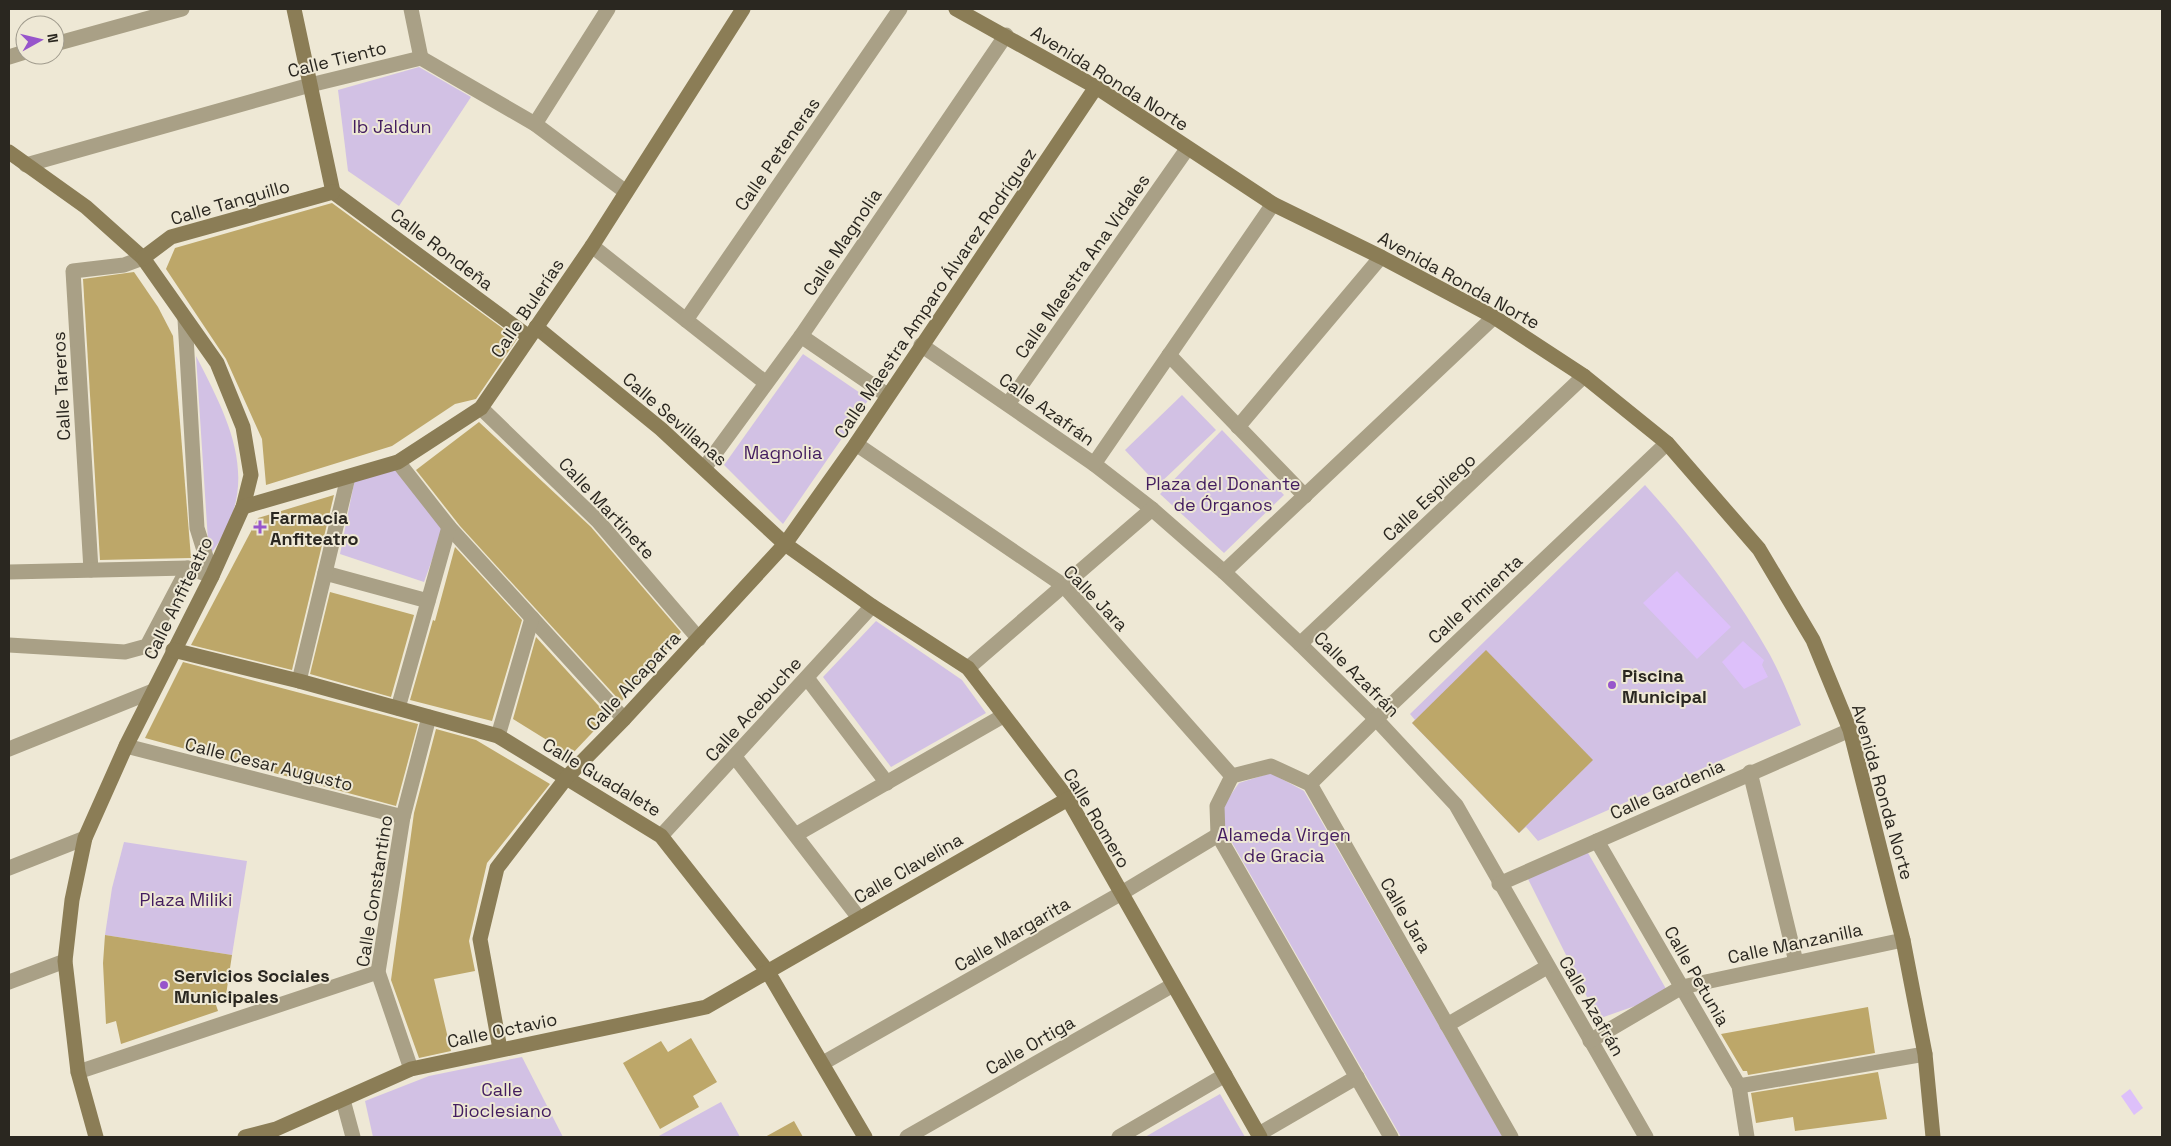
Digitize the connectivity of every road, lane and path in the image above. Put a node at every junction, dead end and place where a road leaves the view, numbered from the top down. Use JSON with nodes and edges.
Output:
{"nodes":[{"id":1,"x":182,"y":9,"type":"edge"},
{"id":2,"x":294,"y":9,"type":"edge"},
{"id":3,"x":411,"y":9,"type":"edge"},
{"id":4,"x":608,"y":9,"type":"edge"},
{"id":5,"x":743,"y":9,"type":"edge"},
{"id":6,"x":900,"y":9,"type":"edge"},
{"id":7,"x":956,"y":9,"type":"edge"},
{"id":8,"x":1006,"y":35,"type":"junction"},
{"id":9,"x":65,"y":41,"type":"edge"},
{"id":10,"x":421,"y":58,"type":"junction"},
{"id":11,"x":310,"y":84,"type":"junction"},
{"id":12,"x":1096,"y":87,"type":"junction"},
{"id":13,"x":535,"y":124,"type":"junction"},
{"id":14,"x":1187,"y":149,"type":"junction"},
{"id":15,"x":9,"y":152,"type":"edge"},
{"id":16,"x":26,"y":165,"type":"junction"},
{"id":17,"x":333,"y":192,"type":"junction"},
{"id":18,"x":626,"y":192,"type":"junction"},
{"id":19,"x":1273,"y":204,"type":"junction"},
{"id":20,"x":592,"y":246,"type":"junction"},
{"id":21,"x":1381,"y":257,"type":"junction"},
{"id":22,"x":143,"y":258,"type":"junction"},
{"id":23,"x":1494,"y":317,"type":"junction"},
{"id":24,"x":186,"y":319,"type":"junction"},
{"id":25,"x":686,"y":320,"type":"junction"},
{"id":26,"x":533,"y":332,"type":"junction"},
{"id":27,"x":801,"y":336,"type":"junction"},
{"id":28,"x":921,"y":345,"type":"junction"},
{"id":29,"x":1169,"y":355,"type":"junction"},
{"id":30,"x":1584,"y":376,"type":"junction"},
{"id":31,"x":766,"y":383,"type":"junction"},
{"id":32,"x":887,"y":395,"type":"junction"},
{"id":33,"x":1008,"y":404,"type":"junction"},
{"id":34,"x":481,"y":408,"type":"junction"},
{"id":35,"x":1238,"y":427,"type":"junction"},
{"id":36,"x":856,"y":444,"type":"junction"},
{"id":37,"x":1667,"y":444,"type":"junction"},
{"id":38,"x":398,"y":462,"type":"junction"},
{"id":39,"x":1094,"y":464,"type":"junction"},
{"id":40,"x":705,"y":467,"type":"junction"},
{"id":41,"x":348,"y":477,"type":"junction"},
{"id":42,"x":1305,"y":496,"type":"junction"},
{"id":43,"x":243,"y":507,"type":"junction"},
{"id":44,"x":1152,"y":510,"type":"junction"},
{"id":45,"x":449,"y":527,"type":"junction"},
{"id":46,"x":785,"y":544,"type":"junction"},
{"id":47,"x":188,"y":568,"type":"junction"},
{"id":48,"x":91,"y":570,"type":"junction"},
{"id":49,"x":9,"y":572,"type":"edge"},
{"id":50,"x":1224,"y":572,"type":"junction"},
{"id":51,"x":325,"y":573,"type":"junction"},
{"id":52,"x":212,"y":576,"type":"junction"},
{"id":53,"x":1063,"y":585,"type":"junction"},
{"id":54,"x":428,"y":601,"type":"junction"},
{"id":55,"x":872,"y":606,"type":"junction"},
{"id":56,"x":532,"y":618,"type":"junction"},
{"id":57,"x":699,"y":639,"type":"junction"},
{"id":58,"x":1300,"y":644,"type":"junction"},
{"id":59,"x":9,"y":645,"type":"edge"},
{"id":60,"x":173,"y":650,"type":"junction"},
{"id":61,"x":968,"y":668,"type":"junction"},
{"id":62,"x":807,"y":678,"type":"junction"},
{"id":63,"x":299,"y":681,"type":"junction"},
{"id":64,"x":153,"y":691,"type":"junction"},
{"id":65,"x":398,"y":708,"type":"junction"},
{"id":66,"x":1003,"y":716,"type":"junction"},
{"id":67,"x":429,"y":717,"type":"junction"},
{"id":68,"x":624,"y":719,"type":"junction"},
{"id":69,"x":1376,"y":719,"type":"junction"},
{"id":70,"x":1850,"y":730,"type":"junction"},
{"id":71,"x":498,"y":736,"type":"junction"},
{"id":72,"x":126,"y":746,"type":"junction"},
{"id":73,"x":9,"y":749,"type":"edge"},
{"id":74,"x":735,"y":757,"type":"junction"},
{"id":75,"x":1750,"y":772,"type":"junction"},
{"id":76,"x":1232,"y":776,"type":"junction"},
{"id":77,"x":567,"y":777,"type":"junction"},
{"id":78,"x":887,"y":783,"type":"junction"},
{"id":79,"x":1310,"y":784,"type":"junction"},
{"id":80,"x":1068,"y":799,"type":"junction"},
{"id":81,"x":403,"y":818,"type":"junction"},
{"id":82,"x":797,"y":834,"type":"junction"},
{"id":83,"x":1218,"y":835,"type":"junction"},
{"id":84,"x":661,"y":836,"type":"junction"},
{"id":85,"x":85,"y":838,"type":"junction"},
{"id":86,"x":1597,"y":841,"type":"junction"},
{"id":87,"x":9,"y":868,"type":"edge"},
{"id":88,"x":1500,"y":884,"type":"junction"},
{"id":89,"x":1120,"y":894,"type":"junction"},
{"id":90,"x":859,"y":918,"type":"junction"},
{"id":91,"x":1904,"y":940,"type":"junction"},
{"id":92,"x":66,"y":961,"type":"junction"},
{"id":93,"x":1796,"y":962,"type":"junction"},
{"id":94,"x":1548,"y":967,"type":"junction"},
{"id":95,"x":378,"y":972,"type":"junction"},
{"id":96,"x":768,"y":972,"type":"junction"},
{"id":97,"x":9,"y":982,"type":"edge"},
{"id":98,"x":1173,"y":985,"type":"junction"},
{"id":99,"x":1682,"y":987,"type":"junction"},
{"id":100,"x":1447,"y":1025,"type":"junction"},
{"id":101,"x":1590,"y":1041,"type":"junction"},
{"id":102,"x":500,"y":1049,"type":"junction"},
{"id":103,"x":1925,"y":1054,"type":"junction"},
{"id":104,"x":823,"y":1063,"type":"junction"},
{"id":105,"x":411,"y":1069,"type":"junction"},
{"id":106,"x":78,"y":1072,"type":"junction"},
{"id":107,"x":1225,"y":1075,"type":"junction"},
{"id":108,"x":1357,"y":1077,"type":"junction"},
{"id":109,"x":1740,"y":1086,"type":"junction"},
{"id":110,"x":343,"y":1100,"type":"junction"},
{"id":111,"x":1260,"y":1136,"type":"edge"},
{"id":112,"x":96,"y":1137,"type":"edge"},
{"id":113,"x":245,"y":1137,"type":"edge"},
{"id":114,"x":353,"y":1137,"type":"edge"},
{"id":115,"x":865,"y":1137,"type":"edge"},
{"id":116,"x":907,"y":1137,"type":"edge"},
{"id":117,"x":1119,"y":1137,"type":"edge"},
{"id":118,"x":1391,"y":1137,"type":"edge"},
{"id":119,"x":1511,"y":1137,"type":"edge"},
{"id":120,"x":1646,"y":1137,"type":"edge"},
{"id":121,"x":1747,"y":1137,"type":"edge"},
{"id":122,"x":1933,"y":1137,"type":"edge"}],
"edges":[{"from":1,"to":9,"type":"street"},
{"from":2,"to":11,"type":"street"},
{"from":3,"to":10,"type":"street"},
{"from":4,"to":13,"type":"street"},
{"from":5,"to":18,"type":"street","name":"Calle Bulerías"},
{"from":6,"to":25,"type":"street","name":"Calle Peteneras"},
{"from":7,"to":8,"type":"street","name":"Avenida Ronda Norte"},
{"from":8,"to":12,"type":"street","name":"Avenida Ronda Norte"},
{"from":8,"to":27,"type":"street","name":"Calle Magnolia"},
{"from":10,"to":11,"type":"street","name":"Calle Tiento"},
{"from":10,"to":13,"type":"street"},
{"from":11,"to":16,"type":"street","name":"Calle Tiento"},
{"from":11,"to":17,"type":"street"},
{"from":12,"to":14,"type":"street","name":"Avenida Ronda Norte"},
{"from":12,"to":28,"type":"street","name":"Calle Maestra Amparo Álvarez Rodríguez"},
{"from":13,"to":18,"type":"street"},
{"from":14,"to":19,"type":"street","name":"Avenida Ronda Norte"},
{"from":14,"to":33,"type":"street","name":"Calle Maestra Ana Vidales"},
{"from":15,"to":16,"type":"street","name":"Calle Anfiteatro"},
{"from":16,"to":22,"type":"street","name":"Calle Anfiteatro"},
{"from":17,"to":22,"type":"street","name":"Calle Tanguillo"},
{"from":17,"to":26,"type":"street","name":"Calle Rondeña"},
{"from":18,"to":20,"type":"street","name":"Calle Bulerías"},
{"from":19,"to":21,"type":"street","name":"Avenida Ronda Norte"},
{"from":19,"to":29,"type":"street"},
{"from":20,"to":25,"type":"street"},
{"from":20,"to":26,"type":"street","name":"Calle Bulerías"},
{"from":21,"to":23,"type":"street","name":"Avenida Ronda Norte"},
{"from":21,"to":35,"type":"street"},
{"from":22,"to":24,"type":"street","name":"Calle Anfiteatro"},
{"from":22,"to":48,"type":"street","name":"Calle Tareros"},
{"from":23,"to":30,"type":"street","name":"Avenida Ronda Norte"},
{"from":23,"to":42,"type":"street"},
{"from":24,"to":43,"type":"street","name":"Calle Anfiteatro"},
{"from":24,"to":52,"type":"street"},
{"from":25,"to":31,"type":"street"},
{"from":26,"to":34,"type":"street","name":"Calle Bulerías"},
{"from":26,"to":40,"type":"street","name":"Calle Sevillanas"},
{"from":27,"to":31,"type":"street","name":"Calle Magnolia"},
{"from":27,"to":32,"type":"street"},
{"from":28,"to":32,"type":"street","name":"Calle Maestra Amparo Álvarez Rodríguez"},
{"from":28,"to":33,"type":"street","name":"Calle Azafrán"},
{"from":29,"to":35,"type":"street"},
{"from":29,"to":39,"type":"street"},
{"from":30,"to":37,"type":"street","name":"Avenida Ronda Norte"},
{"from":30,"to":58,"type":"street","name":"Calle Espliego"},
{"from":31,"to":40,"type":"street","name":"Calle Magnolia"},
{"from":32,"to":36,"type":"street","name":"Calle Maestra Amparo Álvarez Rodríguez"},
{"from":33,"to":39,"type":"street","name":"Calle Azafrán"},
{"from":34,"to":38,"type":"street","name":"Calle Bulerías"},
{"from":34,"to":57,"type":"street","name":"Calle Martinete"},
{"from":35,"to":42,"type":"street"},
{"from":36,"to":46,"type":"street","name":"Calle Maestra Amparo Álvarez Rodríguez"},
{"from":36,"to":53,"type":"street","name":"Calle Jara"},
{"from":37,"to":69,"type":"street","name":"Calle Pimienta"},
{"from":37,"to":70,"type":"street","name":"Avenida Ronda Norte"},
{"from":38,"to":41,"type":"street","name":"Calle Bulerías"},
{"from":38,"to":45,"type":"street"},
{"from":39,"to":44,"type":"street","name":"Calle Azafrán"},
{"from":40,"to":46,"type":"street","name":"Calle Sevillanas"},
{"from":41,"to":43,"type":"street","name":"Calle Bulerías"},
{"from":41,"to":51,"type":"street"},
{"from":42,"to":50,"type":"street"},
{"from":43,"to":52,"type":"street","name":"Calle Anfiteatro"},
{"from":44,"to":50,"type":"street","name":"Calle Azafrán"},
{"from":44,"to":53,"type":"street"},
{"from":45,"to":54,"type":"street"},
{"from":45,"to":56,"type":"street"},
{"from":46,"to":55,"type":"street","name":"Calle Romero"},
{"from":46,"to":57,"type":"street","name":"Calle Alcaparra"},
{"from":47,"to":48,"type":"street"},
{"from":47,"to":52,"type":"street"},
{"from":47,"to":59,"type":"street"},
{"from":48,"to":49,"type":"street"},
{"from":50,"to":58,"type":"street","name":"Calle Azafrán"},
{"from":51,"to":54,"type":"street"},
{"from":51,"to":63,"type":"street"},
{"from":52,"to":60,"type":"street","name":"Calle Anfiteatro"},
{"from":53,"to":61,"type":"street"},
{"from":53,"to":76,"type":"street","name":"Calle Jara"},
{"from":54,"to":65,"type":"street"},
{"from":55,"to":61,"type":"street","name":"Calle Romero"},
{"from":55,"to":62,"type":"street","name":"Calle Acebuche"},
{"from":56,"to":68,"type":"street"},
{"from":56,"to":71,"type":"street"},
{"from":57,"to":68,"type":"street","name":"Calle Alcaparra"},
{"from":58,"to":69,"type":"street","name":"Calle Azafrán"},
{"from":60,"to":63,"type":"street","name":"Calle Guadalete"},
{"from":60,"to":64,"type":"street","name":"Calle Anfiteatro"},
{"from":61,"to":66,"type":"street","name":"Calle Romero"},
{"from":62,"to":74,"type":"street","name":"Calle Acebuche"},
{"from":62,"to":78,"type":"street"},
{"from":63,"to":65,"type":"street","name":"Calle Guadalete"},
{"from":64,"to":72,"type":"street","name":"Calle Anfiteatro"},
{"from":64,"to":73,"type":"street"},
{"from":65,"to":67,"type":"street","name":"Calle Guadalete"},
{"from":66,"to":78,"type":"street"},
{"from":66,"to":80,"type":"street","name":"Calle Romero"},
{"from":67,"to":71,"type":"street","name":"Calle Guadalete"},
{"from":67,"to":81,"type":"street","name":"Calle Constantino"},
{"from":68,"to":77,"type":"street","name":"Calle Alcaparra"},
{"from":69,"to":79,"type":"street","name":"Calle Pimienta"},
{"from":69,"to":88,"type":"street","name":"Calle Azafrán"},
{"from":70,"to":75,"type":"street","name":"Calle Gardenia"},
{"from":70,"to":91,"type":"street","name":"Avenida Ronda Norte"},
{"from":71,"to":77,"type":"street","name":"Calle Guadalete"},
{"from":72,"to":81,"type":"street","name":"Calle Cesar Augusto"},
{"from":72,"to":85,"type":"street","name":"Calle Anfiteatro"},
{"from":74,"to":82,"type":"street"},
{"from":74,"to":84,"type":"street","name":"Calle Acebuche"},
{"from":75,"to":86,"type":"street","name":"Calle Gardenia"},
{"from":75,"to":93,"type":"street"},
{"from":76,"to":79,"type":"street"},
{"from":76,"to":83,"type":"street"},
{"from":77,"to":84,"type":"street","name":"Calle Guadalete"},
{"from":77,"to":102,"type":"street","name":"Calle Alcaparra"},
{"from":78,"to":82,"type":"street"},
{"from":79,"to":100,"type":"street","name":"Calle Jara"},
{"from":80,"to":89,"type":"street","name":"Calle Romero"},
{"from":80,"to":90,"type":"street","name":"Calle Clavelina"},
{"from":81,"to":95,"type":"street","name":"Calle Constantino"},
{"from":82,"to":90,"type":"street"},
{"from":83,"to":89,"type":"street","name":"Calle Margarita"},
{"from":83,"to":108,"type":"street"},
{"from":84,"to":96,"type":"street","name":"Calle Guadalete"},
{"from":85,"to":87,"type":"street"},
{"from":85,"to":92,"type":"street","name":"Calle Anfiteatro"},
{"from":86,"to":88,"type":"street","name":"Calle Gardenia"},
{"from":86,"to":99,"type":"street","name":"Calle Petunia"},
{"from":88,"to":94,"type":"street","name":"Calle Azafrán"},
{"from":89,"to":98,"type":"street","name":"Calle Romero"},
{"from":89,"to":104,"type":"street","name":"Calle Margarita"},
{"from":90,"to":96,"type":"street","name":"Calle Clavelina"},
{"from":91,"to":93,"type":"street","name":"Calle Manzanilla"},
{"from":91,"to":103,"type":"street","name":"Avenida Ronda Norte"},
{"from":92,"to":97,"type":"street"},
{"from":92,"to":106,"type":"street","name":"Calle Anfiteatro"},
{"from":93,"to":99,"type":"street","name":"Calle Manzanilla"},
{"from":94,"to":100,"type":"street"},
{"from":94,"to":101,"type":"street","name":"Calle Azafrán"},
{"from":95,"to":105,"type":"street","name":"Calle Constantino"},
{"from":95,"to":106,"type":"street"},
{"from":96,"to":102,"type":"street","name":"Calle Octavio"},
{"from":96,"to":104,"type":"street","name":"Calle Guadalete"},
{"from":98,"to":107,"type":"street","name":"Calle Romero"},
{"from":98,"to":116,"type":"street","name":"Calle Ortiga"},
{"from":99,"to":101,"type":"street","name":"Calle Manzanilla"},
{"from":99,"to":109,"type":"street","name":"Calle Petunia"},
{"from":100,"to":119,"type":"street","name":"Calle Jara"},
{"from":101,"to":120,"type":"street","name":"Calle Azafrán"},
{"from":102,"to":105,"type":"street","name":"Calle Octavio"},
{"from":103,"to":109,"type":"street"},
{"from":103,"to":122,"type":"street","name":"Avenida Ronda Norte"},
{"from":104,"to":115,"type":"street","name":"Calle Guadalete"},
{"from":105,"to":110,"type":"street","name":"Calle Octavio"},
{"from":106,"to":112,"type":"street","name":"Calle Anfiteatro"},
{"from":107,"to":111,"type":"street","name":"Calle Romero"},
{"from":107,"to":117,"type":"street"},
{"from":108,"to":111,"type":"street"},
{"from":108,"to":118,"type":"street"},
{"from":109,"to":121,"type":"street","name":"Calle Petunia"},
{"from":110,"to":113,"type":"street","name":"Calle Octavio"},
{"from":110,"to":114,"type":"street"}]}
